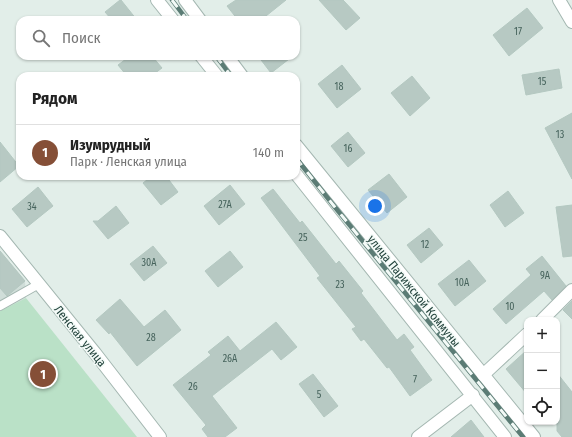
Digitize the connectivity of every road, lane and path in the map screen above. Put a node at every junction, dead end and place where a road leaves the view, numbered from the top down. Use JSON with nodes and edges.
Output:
{"nodes":[{"id":1,"x":157,"y":0,"type":"edge"},
{"id":2,"x":185,"y":0,"type":"edge"},
{"id":3,"x":559,"y":0,"type":"edge"},
{"id":4,"x":170,"y":16,"type":"edge"},
{"id":5,"x":197,"y":16,"type":"edge"},
{"id":6,"x":572,"y":22,"type":"edge"},
{"id":7,"x":205,"y":60,"type":"edge"},
{"id":8,"x":230,"y":60,"type":"edge"},
{"id":9,"x":215,"y":72,"type":"edge"},
{"id":10,"x":239,"y":72,"type":"edge"},
{"id":11,"x":300,"y":150,"type":"edge"},
{"id":12,"x":300,"y":179,"type":"edge"},
{"id":13,"x":0,"y":236,"type":"edge"},
{"id":14,"x":39,"y":284,"type":"junction"},
{"id":15,"x":572,"y":290,"type":"edge"},
{"id":16,"x":0,"y":306,"type":"edge"},
{"id":17,"x":545,"y":317,"type":"edge"},
{"id":18,"x":524,"y":337,"type":"edge"},
{"id":19,"x":482,"y":376,"type":"junction"},
{"id":20,"x":473,"y":395,"type":"junction"},
{"id":21,"x":160,"y":437,"type":"edge"},
{"id":22,"x":418,"y":437,"type":"edge"},
{"id":23,"x":505,"y":437,"type":"edge"},
{"id":24,"x":534,"y":437,"type":"edge"}],
"edges":[{"from":1,"to":4,"type":"street"},
{"from":2,"to":5,"type":"street"},
{"from":3,"to":6,"type":"street"},
{"from":7,"to":9,"type":"street"},
{"from":8,"to":10,"type":"street"},
{"from":11,"to":19,"type":"street","name":"улица Парижской Коммуны"},
{"from":12,"to":20,"type":"street","name":"улица Парижской Коммуны"},
{"from":13,"to":14,"type":"street","name":"Ленская улица"},
{"from":14,"to":16,"type":"lane"},
{"from":14,"to":21,"type":"street","name":"Ленская улица"},
{"from":15,"to":17,"type":"street"},
{"from":18,"to":19,"type":"street"},
{"from":19,"to":24,"type":"street","name":"улица Парижской Коммуны"},
{"from":20,"to":22,"type":"street"},
{"from":20,"to":23,"type":"street","name":"улица Парижской Коммуны"}]}
